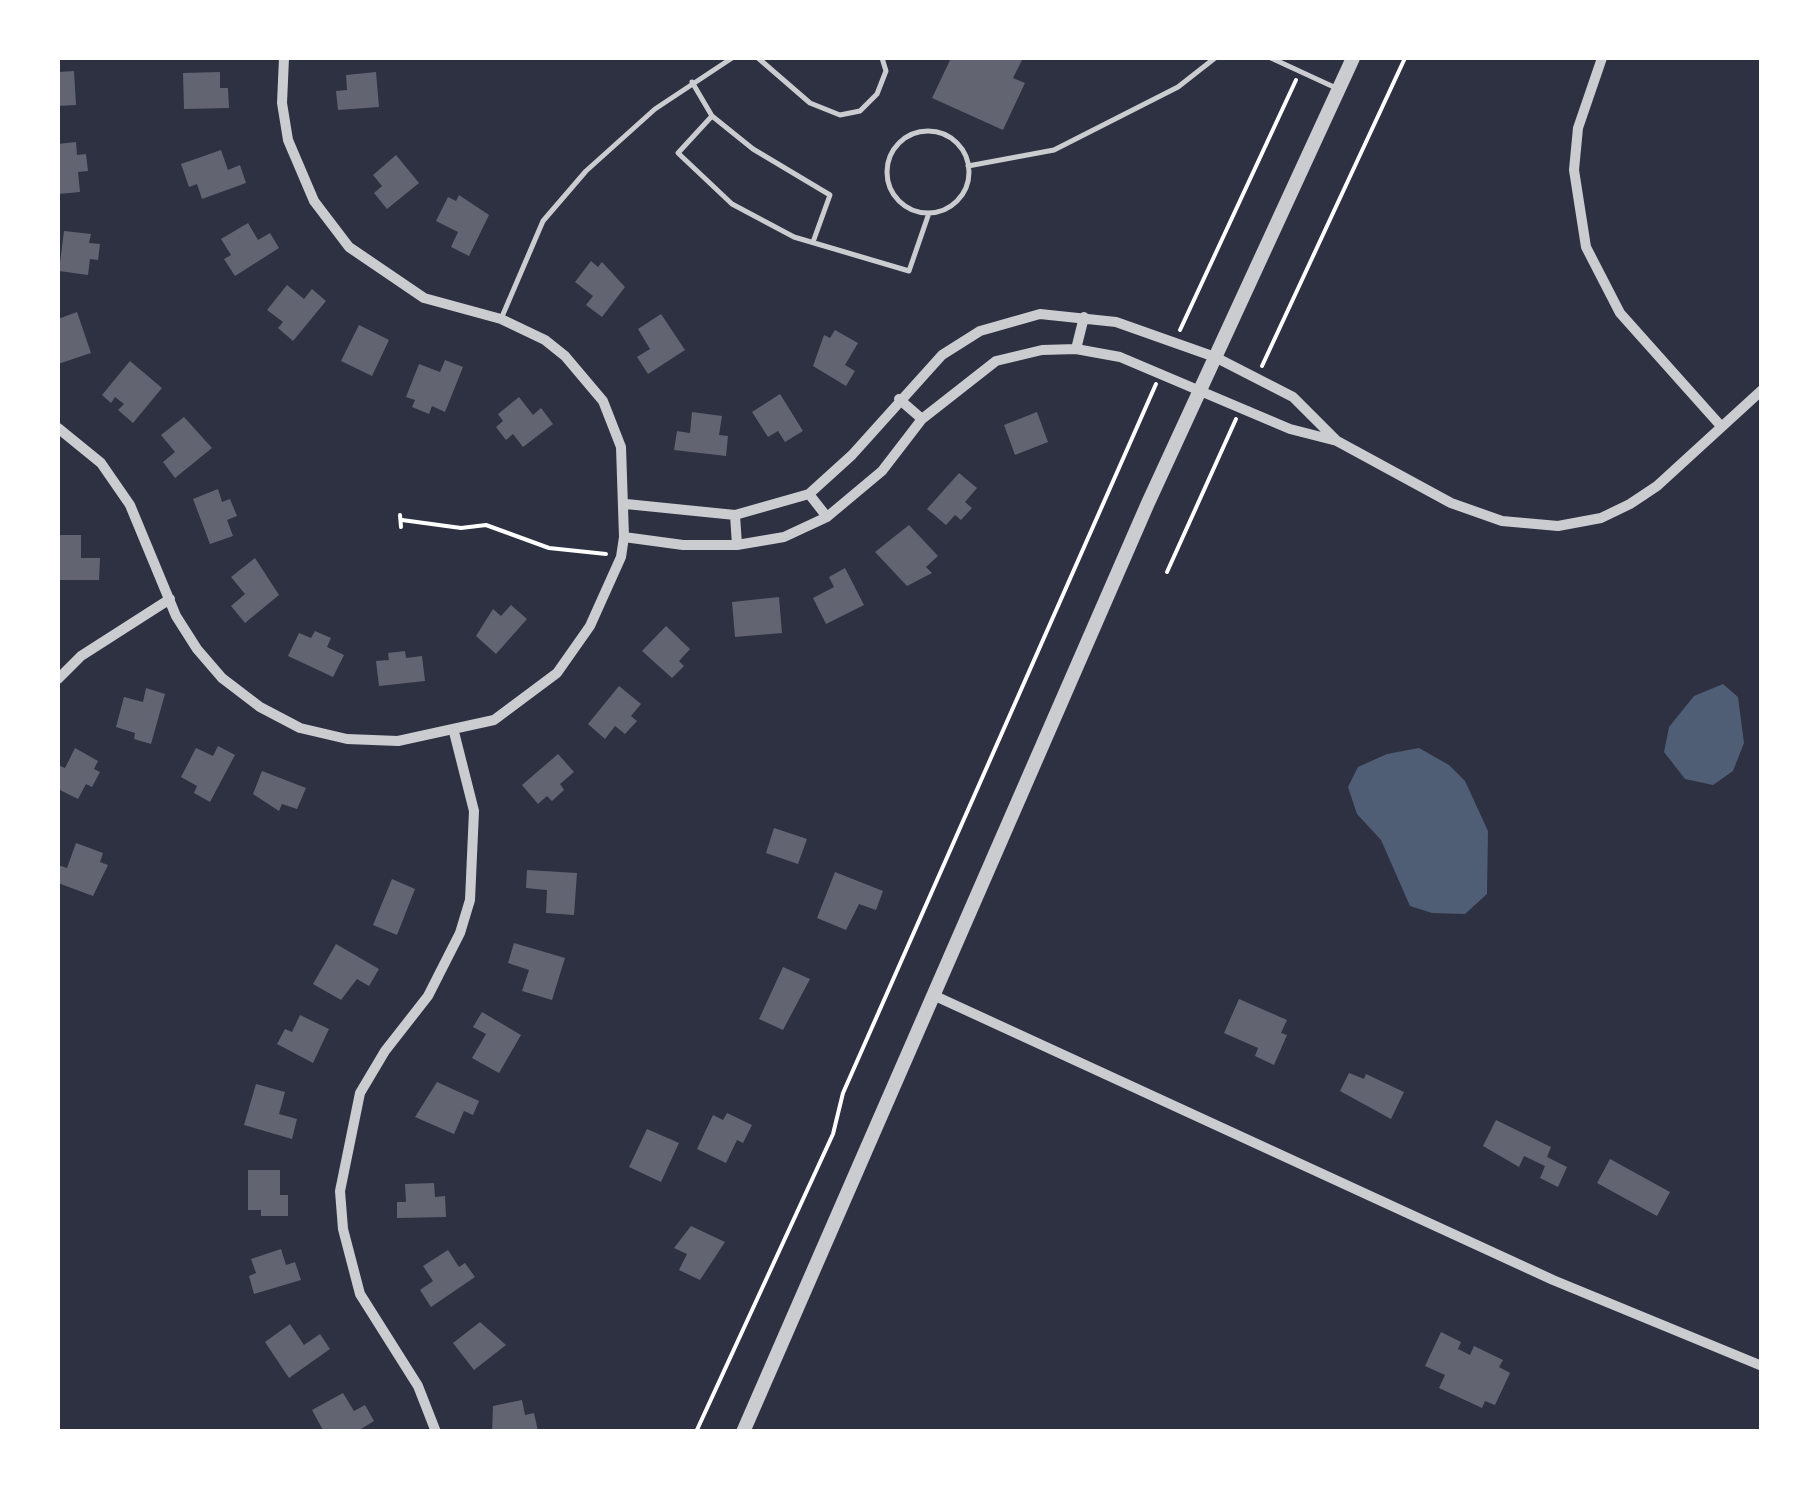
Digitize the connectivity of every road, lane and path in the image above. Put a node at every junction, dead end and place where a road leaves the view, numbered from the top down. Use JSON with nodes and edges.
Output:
{"nodes":[{"id":1,"x":284,"y":58,"type":"edge"},
{"id":2,"x":732,"y":58,"type":"edge"},
{"id":3,"x":758,"y":58,"type":"edge"},
{"id":4,"x":882,"y":58,"type":"edge"},
{"id":5,"x":1215,"y":58,"type":"edge"},
{"id":6,"x":1271,"y":58,"type":"edge"},
{"id":7,"x":1353,"y":58,"type":"edge"},
{"id":8,"x":1405,"y":58,"type":"edge"},
{"id":9,"x":1602,"y":58,"type":"edge"},
{"id":10,"x":1300,"y":71,"type":"junction"},
{"id":11,"x":692,"y":82,"type":"junction"},
{"id":12,"x":1338,"y":89,"type":"junction"},
{"id":13,"x":712,"y":116,"type":"junction"},
{"id":14,"x":968,"y":166,"type":"junction"},
{"id":15,"x":930,"y":213,"type":"junction"},
{"id":16,"x":812,"y":243,"type":"junction"},
{"id":17,"x":1084,"y":318,"type":"junction"},
{"id":18,"x":501,"y":319,"type":"junction"},
{"id":19,"x":1175,"y":341,"type":"junction"},
{"id":20,"x":1076,"y":349,"type":"junction"},
{"id":21,"x":1215,"y":357,"type":"junction"},
{"id":22,"x":1162,"y":372,"type":"junction"},
{"id":23,"x":1256,"y":377,"type":"junction"},
{"id":24,"x":1200,"y":389,"type":"junction"},
{"id":25,"x":1762,"y":390,"type":"edge"},
{"id":26,"x":898,"y":399,"type":"junction"},
{"id":27,"x":1241,"y":407,"type":"junction"},
{"id":28,"x":922,"y":419,"type":"junction"},
{"id":29,"x":1720,"y":425,"type":"junction"},
{"id":30,"x":58,"y":428,"type":"edge"},
{"id":31,"x":1336,"y":441,"type":"junction"},
{"id":32,"x":809,"y":494,"type":"junction"},
{"id":33,"x":626,"y":504,"type":"junction"},
{"id":34,"x":735,"y":515,"type":"junction"},
{"id":35,"x":827,"y":517,"type":"junction"},
{"id":36,"x":401,"y":521,"type":"dead end"},
{"id":37,"x":624,"y":537,"type":"junction"},
{"id":38,"x":737,"y":544,"type":"junction"},
{"id":39,"x":620,"y":557,"type":"junction"},
{"id":40,"x":1167,"y":572,"type":"dead end"},
{"id":41,"x":170,"y":599,"type":"junction"},
{"id":42,"x":58,"y":679,"type":"edge"},
{"id":43,"x":454,"y":732,"type":"junction"},
{"id":44,"x":934,"y":995,"type":"junction"},
{"id":45,"x":1762,"y":1366,"type":"edge"},
{"id":46,"x":436,"y":1432,"type":"edge"},
{"id":47,"x":696,"y":1432,"type":"edge"},
{"id":48,"x":743,"y":1432,"type":"edge"}],
"edges":[{"from":1,"to":18,"type":"street"},
{"from":2,"to":11,"type":"lane"},
{"from":3,"to":4,"type":"lane"},
{"from":5,"to":14,"type":"lane"},
{"from":6,"to":10,"type":"lane"},
{"from":7,"to":12,"type":"street"},
{"from":8,"to":23,"type":"path"},
{"from":9,"to":29,"type":"street"},
{"from":10,"to":12,"type":"lane"},
{"from":10,"to":19,"type":"path"},
{"from":11,"to":13,"type":"lane"},
{"from":11,"to":18,"type":"lane"},
{"from":12,"to":21,"type":"street"},
{"from":13,"to":16,"type":"lane"},
{"from":13,"to":16,"type":"lane"},
{"from":14,"to":15,"type":"lane"},
{"from":14,"to":15,"type":"lane"},
{"from":15,"to":16,"type":"lane"},
{"from":17,"to":19,"type":"street"},
{"from":17,"to":20,"type":"street"},
{"from":17,"to":26,"type":"street"},
{"from":18,"to":33,"type":"street"},
{"from":19,"to":21,"type":"street"},
{"from":20,"to":22,"type":"street"},
{"from":20,"to":28,"type":"street"},
{"from":21,"to":23,"type":"street"},
{"from":21,"to":24,"type":"street"},
{"from":22,"to":24,"type":"street"},
{"from":22,"to":47,"type":"path"},
{"from":23,"to":31,"type":"street"},
{"from":24,"to":27,"type":"street"},
{"from":24,"to":44,"type":"street"},
{"from":25,"to":29,"type":"street"},
{"from":26,"to":28,"type":"street"},
{"from":26,"to":32,"type":"street"},
{"from":27,"to":31,"type":"street"},
{"from":27,"to":40,"type":"path"},
{"from":28,"to":35,"type":"street"},
{"from":29,"to":31,"type":"street"},
{"from":30,"to":41,"type":"street"},
{"from":32,"to":34,"type":"street"},
{"from":32,"to":35,"type":"street"},
{"from":33,"to":34,"type":"street"},
{"from":33,"to":37,"type":"street"},
{"from":34,"to":38,"type":"street"},
{"from":35,"to":38,"type":"street"},
{"from":36,"to":39,"type":"path"},
{"from":37,"to":38,"type":"street"},
{"from":37,"to":39,"type":"street"},
{"from":39,"to":43,"type":"street"},
{"from":41,"to":42,"type":"street"},
{"from":41,"to":43,"type":"street"},
{"from":43,"to":46,"type":"street"},
{"from":44,"to":45,"type":"street"},
{"from":44,"to":48,"type":"street"}]}
